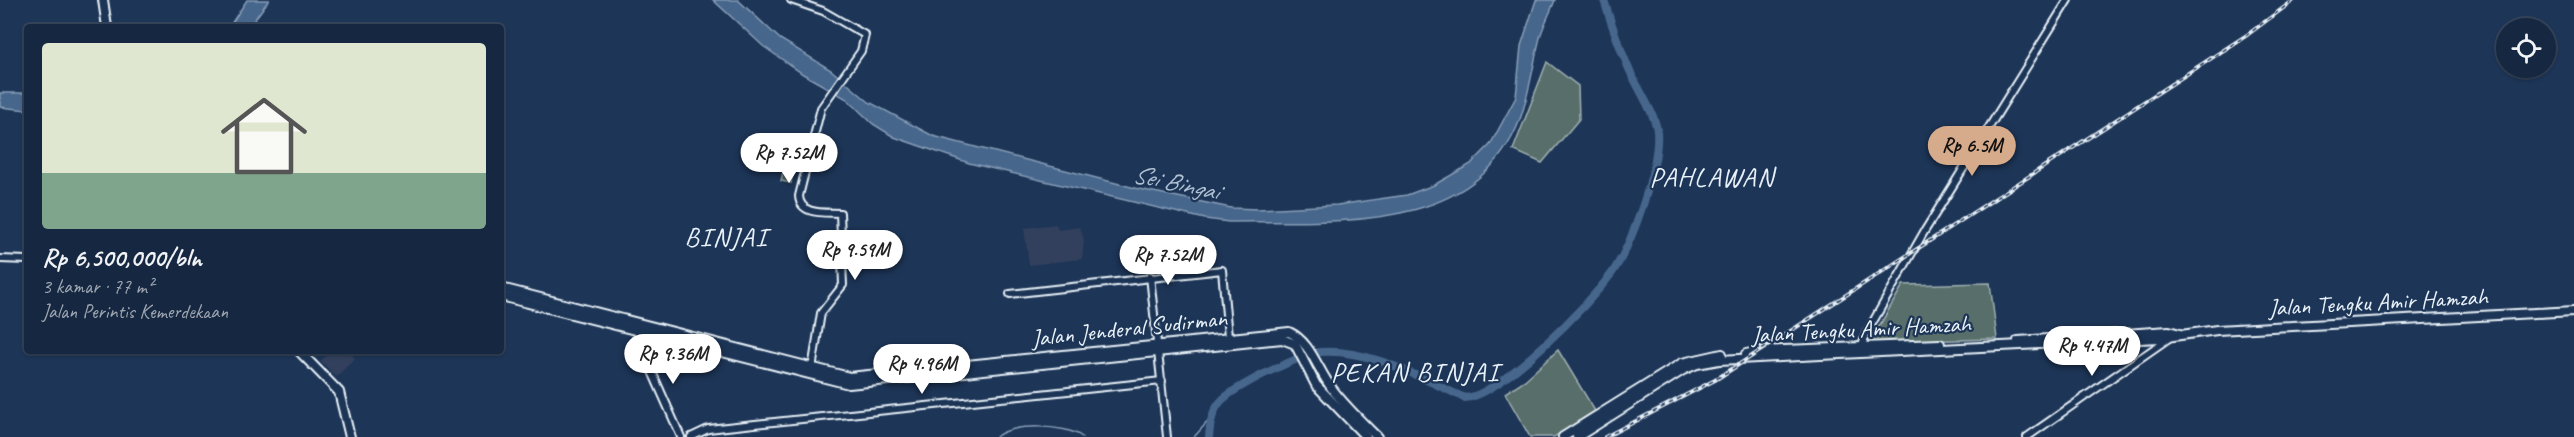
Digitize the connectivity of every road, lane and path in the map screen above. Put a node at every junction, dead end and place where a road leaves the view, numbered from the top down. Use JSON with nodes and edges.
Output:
{"nodes":[{"id":1,"x":103,"y":0,"type":"edge"},
{"id":2,"x":791,"y":0,"type":"edge"},
{"id":3,"x":2068,"y":0,"type":"edge"},
{"id":4,"x":107,"y":24,"type":"edge"},
{"id":5,"x":0,"y":259,"type":"edge"},
{"id":6,"x":24,"y":260,"type":"edge"},
{"id":7,"x":1150,"y":276,"type":"junction"},
{"id":8,"x":504,"y":289,"type":"edge"},
{"id":9,"x":1010,"y":294,"type":"dead end"},
{"id":10,"x":504,"y":297,"type":"edge"},
{"id":11,"x":548,"y":304,"type":"junction"},
{"id":12,"x":2574,"y":311,"type":"edge"},
{"id":13,"x":641,"y":332,"type":"junction"},
{"id":14,"x":665,"y":335,"type":"junction"},
{"id":15,"x":2177,"y":335,"type":"junction"},
{"id":16,"x":1228,"y":337,"type":"junction"},
{"id":17,"x":1253,"y":338,"type":"junction"},
{"id":18,"x":1182,"y":345,"type":"junction"},
{"id":19,"x":1159,"y":348,"type":"junction"},
{"id":20,"x":722,"y":349,"type":"junction"},
{"id":21,"x":1861,"y":350,"type":"junction"},
{"id":22,"x":302,"y":354,"type":"edge"},
{"id":23,"x":764,"y":356,"type":"junction"},
{"id":24,"x":771,"y":366,"type":"junction"},
{"id":25,"x":812,"y":369,"type":"junction"},
{"id":26,"x":942,"y":370,"type":"junction"},
{"id":27,"x":1321,"y":373,"type":"junction"},
{"id":28,"x":1312,"y":377,"type":"junction"},
{"id":29,"x":1162,"y":381,"type":"junction"},
{"id":30,"x":1347,"y":413,"type":"junction"},
{"id":31,"x":1375,"y":436,"type":"edge"},
{"id":32,"x":350,"y":437,"type":"edge"},
{"id":33,"x":681,"y":437,"type":"edge"},
{"id":34,"x":691,"y":437,"type":"edge"},
{"id":35,"x":1167,"y":437,"type":"edge"},
{"id":36,"x":1365,"y":437,"type":"edge"},
{"id":37,"x":1563,"y":437,"type":"edge"},
{"id":38,"x":1577,"y":437,"type":"edge"},
{"id":39,"x":2027,"y":437,"type":"edge"}],
"edges":[{"from":1,"to":4,"type":"main road"},
{"from":2,"to":25,"type":"street"},
{"from":3,"to":21,"type":"street"},
{"from":5,"to":6,"type":"street"},
{"from":7,"to":9,"type":"street"},
{"from":7,"to":16,"type":"street"},
{"from":7,"to":19,"type":"street"},
{"from":8,"to":11,"type":"main road","name":"Jalan Jenderal Sudirman"},
{"from":10,"to":11,"type":"main road","name":"Jalan Jenderal Sudirman"},
{"from":11,"to":13,"type":"main road","name":"Jalan Jenderal Sudirman"},
{"from":11,"to":14,"type":"main road","name":"Jalan Jenderal Sudirman"},
{"from":12,"to":15,"type":"main road","name":"Jalan Tengku Amir Hamzah"},
{"from":13,"to":14,"type":"main road","name":"Jalan Jenderal Sudirman"},
{"from":13,"to":33,"type":"street"},
{"from":14,"to":20,"type":"main road","name":"Jalan Jenderal Sudirman"},
{"from":15,"to":21,"type":"main road","name":"Jalan Tengku Amir Hamzah"},
{"from":15,"to":39,"type":"street"},
{"from":16,"to":17,"type":"main road","name":"Jalan Jenderal Sudirman"},
{"from":16,"to":18,"type":"main road","name":"Jalan Jenderal Sudirman"},
{"from":17,"to":18,"type":"main road","name":"Jalan Jenderal Sudirman"},
{"from":17,"to":27,"type":"main road","name":"Jalan Jenderal Sudirman"},
{"from":17,"to":28,"type":"main road","name":"Jalan Jenderal Sudirman"},
{"from":18,"to":19,"type":"main road","name":"Jalan Jenderal Sudirman"},
{"from":19,"to":26,"type":"main road","name":"Jalan Jenderal Sudirman"},
{"from":19,"to":29,"type":"street"},
{"from":20,"to":23,"type":"main road","name":"Jalan Jenderal Sudirman"},
{"from":20,"to":24,"type":"main road","name":"Jalan Jenderal Sudirman"},
{"from":21,"to":37,"type":"main road","name":"Jalan Tengku Amir Hamzah"},
{"from":21,"to":38,"type":"main road","name":"Jalan Tengku Amir Hamzah"},
{"from":22,"to":32,"type":"main road"},
{"from":23,"to":24,"type":"main road"},
{"from":23,"to":25,"type":"main road","name":"Jalan Jenderal Sudirman"},
{"from":24,"to":26,"type":"main road","name":"Jalan Jenderal Sudirman"},
{"from":25,"to":26,"type":"main road","name":"Jalan Jenderal Sudirman"},
{"from":27,"to":28,"type":"main road"},
{"from":27,"to":30,"type":"main road","name":"Jalan Jenderal Sudirman"},
{"from":28,"to":30,"type":"main road","name":"Jalan Jenderal Sudirman"},
{"from":29,"to":34,"type":"street"},
{"from":29,"to":35,"type":"street"},
{"from":30,"to":31,"type":"main road"},
{"from":30,"to":36,"type":"main road"}]}
